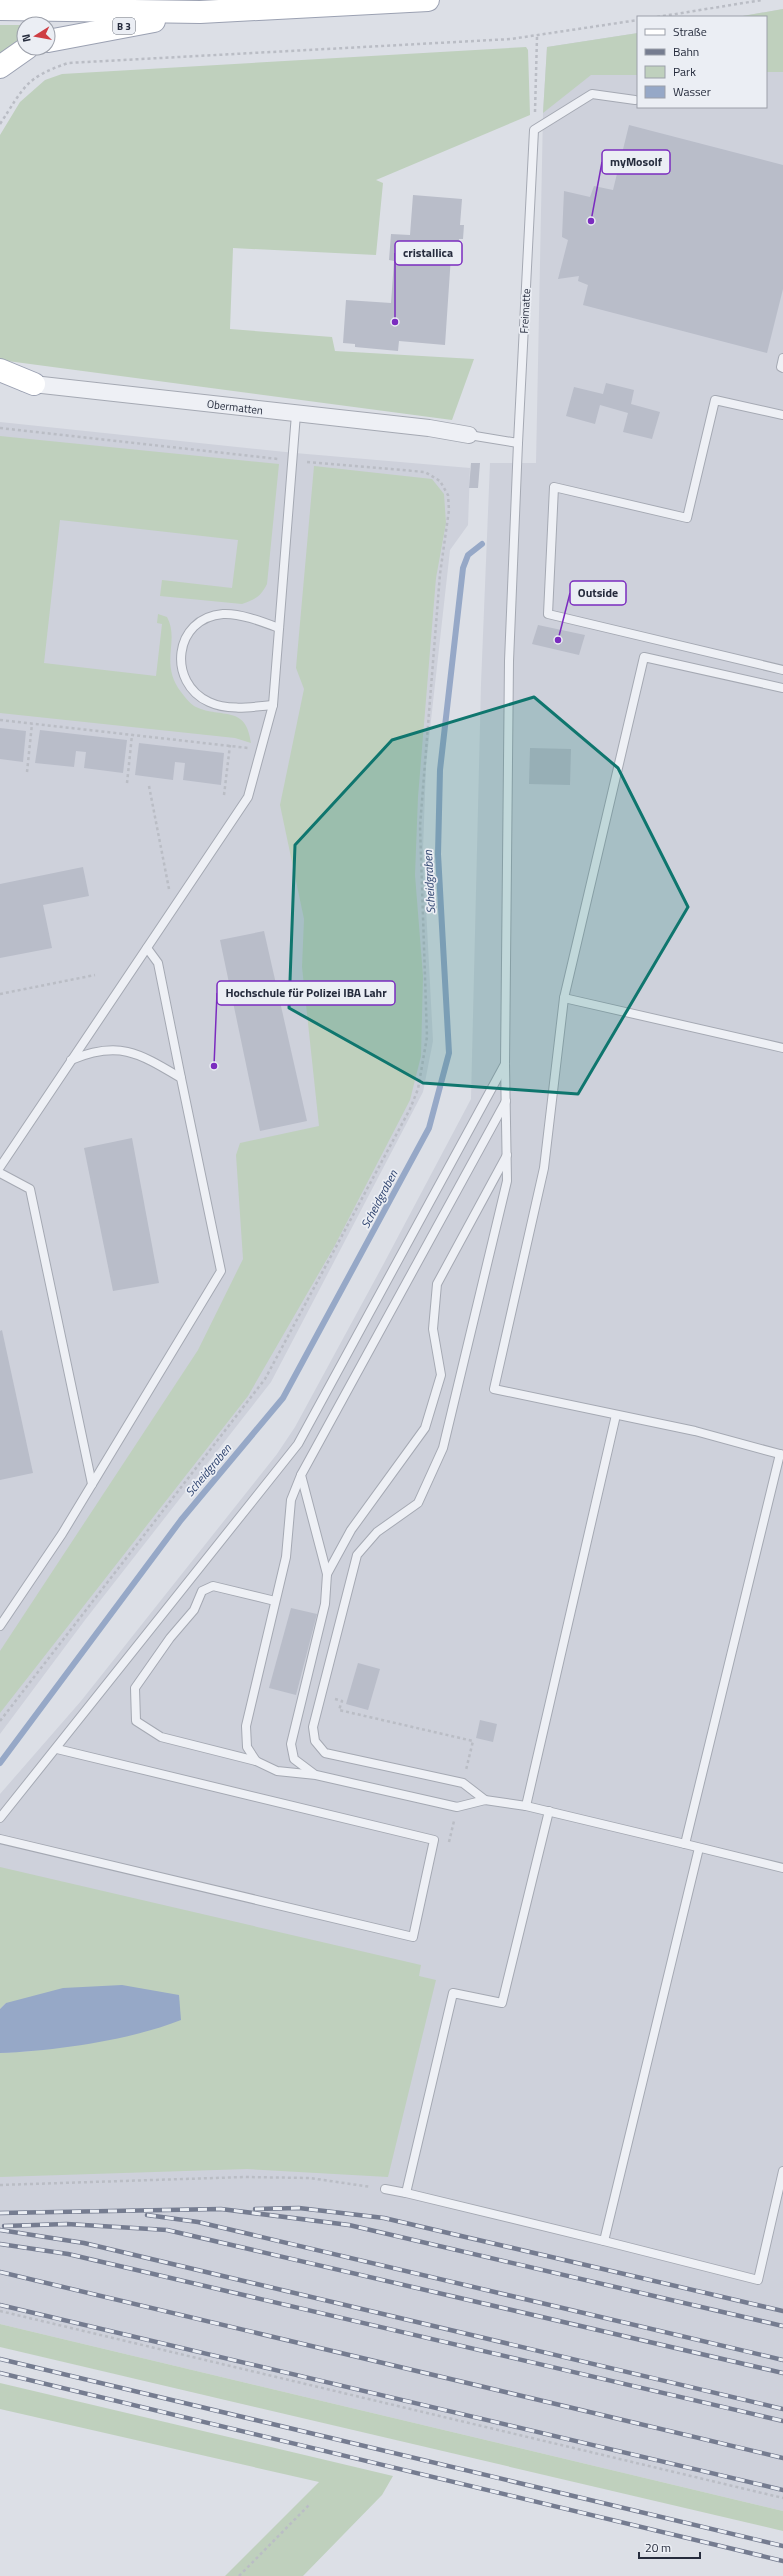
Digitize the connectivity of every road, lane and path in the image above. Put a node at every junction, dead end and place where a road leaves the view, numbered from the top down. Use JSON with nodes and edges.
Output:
{"nodes":[{"id":1,"x":169,"y":0,"type":"edge"},
{"id":2,"x":428,"y":0,"type":"edge"},
{"id":3,"x":762,"y":0,"type":"edge"},
{"id":4,"x":0,"y":9,"type":"edge"},
{"id":5,"x":200,"y":12,"type":"junction"},
{"id":6,"x":664,"y":16,"type":"edge"},
{"id":7,"x":637,"y":20,"type":"edge"},
{"id":8,"x":537,"y":37,"type":"junction"},
{"id":9,"x":56,"y":39,"type":"edge"},
{"id":10,"x":16,"y":56,"type":"edge"},
{"id":11,"x":0,"y":67,"type":"edge"},
{"id":12,"x":635,"y":100,"type":"dead end"},
{"id":13,"x":0,"y":124,"type":"edge"},
{"id":14,"x":534,"y":130,"type":"junction"},
{"id":15,"x":783,"y":358,"type":"edge"},
{"id":16,"x":783,"y":368,"type":"edge"},
{"id":17,"x":0,"y":370,"type":"edge"},
{"id":18,"x":0,"y":380,"type":"edge"},
{"id":19,"x":34,"y":384,"type":"junction"},
{"id":20,"x":296,"y":414,"type":"junction"},
{"id":21,"x":783,"y":415,"type":"edge"},
{"id":22,"x":0,"y":428,"type":"edge"},
{"id":23,"x":470,"y":435,"type":"joint"},
{"id":24,"x":518,"y":443,"type":"junction"},
{"id":25,"x":294,"y":461,"type":"junction"},
{"id":26,"x":279,"y":628,"type":"junction"},
{"id":27,"x":783,"y":670,"type":"edge"},
{"id":28,"x":783,"y":688,"type":"edge"},
{"id":29,"x":272,"y":706,"type":"junction"},
{"id":30,"x":0,"y":720,"type":"edge"},
{"id":31,"x":32,"y":724,"type":"junction"},
{"id":32,"x":132,"y":735,"type":"junction"},
{"id":33,"x":230,"y":746,"type":"junction"},
{"id":34,"x":261,"y":749,"type":"junction"},
{"id":35,"x":27,"y":772,"type":"dead end"},
{"id":36,"x":127,"y":783,"type":"dead end"},
{"id":37,"x":149,"y":786,"type":"dead end"},
{"id":38,"x":224,"y":795,"type":"dead end"},
{"id":39,"x":173,"y":909,"type":"junction"},
{"id":40,"x":146,"y":948,"type":"junction"},
{"id":41,"x":95,"y":975,"type":"dead end"},
{"id":42,"x":0,"y":994,"type":"edge"},
{"id":43,"x":564,"y":998,"type":"junction"},
{"id":44,"x":783,"y":1048,"type":"edge"},
{"id":45,"x":71,"y":1060,"type":"junction"},
{"id":46,"x":505,"y":1064,"type":"junction"},
{"id":47,"x":181,"y":1078,"type":"junction"},
{"id":48,"x":506,"y":1100,"type":"junction"},
{"id":49,"x":508,"y":1153,"type":"junction"},
{"id":50,"x":0,"y":1167,"type":"edge"},
{"id":51,"x":0,"y":1173,"type":"edge"},
{"id":52,"x":616,"y":1415,"type":"junction"},
{"id":53,"x":781,"y":1454,"type":"edge"},
{"id":54,"x":302,"y":1475,"type":"junction"},
{"id":55,"x":92,"y":1484,"type":"junction"},
{"id":56,"x":327,"y":1574,"type":"junction"},
{"id":57,"x":275,"y":1601,"type":"junction"},
{"id":58,"x":0,"y":1626,"type":"edge"},
{"id":59,"x":0,"y":1721,"type":"edge"},
{"id":60,"x":57,"y":1749,"type":"junction"},
{"id":61,"x":256,"y":1761,"type":"junction"},
{"id":62,"x":316,"y":1775,"type":"junction"},
{"id":63,"x":485,"y":1800,"type":"junction"},
{"id":64,"x":526,"y":1806,"type":"junction"},
{"id":65,"x":549,"y":1811,"type":"junction"},
{"id":66,"x":0,"y":1818,"type":"edge"},
{"id":67,"x":0,"y":1839,"type":"edge"},
{"id":68,"x":685,"y":1844,"type":"junction"},
{"id":69,"x":698,"y":1848,"type":"junction"},
{"id":70,"x":783,"y":1868,"type":"edge"},
{"id":71,"x":783,"y":2171,"type":"edge"},
{"id":72,"x":0,"y":2185,"type":"edge"},
{"id":73,"x":385,"y":2189,"type":"joint"},
{"id":74,"x":406,"y":2193,"type":"junction"},
{"id":75,"x":604,"y":2241,"type":"junction"},
{"id":76,"x":0,"y":2311,"type":"edge"},
{"id":77,"x":783,"y":2498,"type":"edge"},
{"id":78,"x":309,"y":2506,"type":"dead end"},
{"id":79,"x":239,"y":2576,"type":"edge"}],
"edges":[{"from":1,"to":5,"type":"main road","number":"B 3"},
{"from":2,"to":5,"type":"main road","number":"B 3"},
{"from":3,"to":6,"type":"path"},
{"from":4,"to":5,"type":"main road","number":"B 3"},
{"from":5,"to":9,"type":"main road","number":"B 3"},
{"from":7,"to":8,"type":"path"},
{"from":8,"to":13,"type":"path"},
{"from":8,"to":14,"type":"path"},
{"from":10,"to":11,"type":"main road"},
{"from":12,"to":14,"type":"lane"},
{"from":14,"to":24,"type":"lane","name":"Freimatte"},
{"from":15,"to":16,"type":"lane"},
{"from":17,"to":19,"type":"main road"},
{"from":18,"to":19,"type":"street","name":"Obermatten"},
{"from":19,"to":20,"type":"street","name":"Obermatten"},
{"from":20,"to":23,"type":"street","name":"Obermatten"},
{"from":20,"to":25,"type":"lane"},
{"from":21,"to":27,"type":"lane"},
{"from":22,"to":25,"type":"path"},
{"from":23,"to":24,"type":"lane"},
{"from":24,"to":46,"type":"lane","name":"Freimatte"},
{"from":25,"to":26,"type":"lane"},
{"from":25,"to":59,"type":"path"},
{"from":26,"to":29,"type":"lane"},
{"from":26,"to":29,"type":"lane"},
{"from":28,"to":43,"type":"lane"},
{"from":29,"to":34,"type":"lane"},
{"from":30,"to":31,"type":"path"},
{"from":31,"to":32,"type":"path"},
{"from":31,"to":35,"type":"path"},
{"from":32,"to":33,"type":"path"},
{"from":32,"to":36,"type":"path"},
{"from":33,"to":34,"type":"path"},
{"from":33,"to":38,"type":"path"},
{"from":34,"to":39,"type":"lane"},
{"from":37,"to":39,"type":"path"},
{"from":39,"to":40,"type":"lane"},
{"from":40,"to":45,"type":"lane"},
{"from":40,"to":47,"type":"lane"},
{"from":41,"to":42,"type":"path"},
{"from":43,"to":44,"type":"lane"},
{"from":43,"to":52,"type":"lane"},
{"from":45,"to":47,"type":"lane"},
{"from":45,"to":50,"type":"lane"},
{"from":46,"to":48,"type":"lane","name":"Freimatte"},
{"from":46,"to":60,"type":"lane"},
{"from":47,"to":55,"type":"lane"},
{"from":48,"to":49,"type":"lane","name":"Freimatte"},
{"from":48,"to":54,"type":"lane"},
{"from":49,"to":56,"type":"lane"},
{"from":49,"to":63,"type":"lane","name":"Freimatte"},
{"from":51,"to":55,"type":"lane"},
{"from":52,"to":53,"type":"lane"},
{"from":52,"to":64,"type":"lane"},
{"from":53,"to":68,"type":"lane"},
{"from":54,"to":56,"type":"lane"},
{"from":54,"to":57,"type":"lane"},
{"from":55,"to":58,"type":"lane"},
{"from":56,"to":62,"type":"lane"},
{"from":57,"to":61,"type":"lane"},
{"from":57,"to":61,"type":"lane"},
{"from":60,"to":66,"type":"lane"},
{"from":60,"to":67,"type":"lane"},
{"from":61,"to":62,"type":"lane"},
{"from":62,"to":63,"type":"lane"},
{"from":63,"to":64,"type":"lane"},
{"from":64,"to":65,"type":"lane"},
{"from":65,"to":68,"type":"lane"},
{"from":65,"to":74,"type":"lane"},
{"from":68,"to":69,"type":"lane"},
{"from":69,"to":70,"type":"lane"},
{"from":69,"to":75,"type":"lane"},
{"from":71,"to":75,"type":"lane"},
{"from":72,"to":73,"type":"path"},
{"from":73,"to":74,"type":"lane"},
{"from":74,"to":75,"type":"lane"},
{"from":76,"to":77,"type":"path"},
{"from":78,"to":79,"type":"path"}]}
